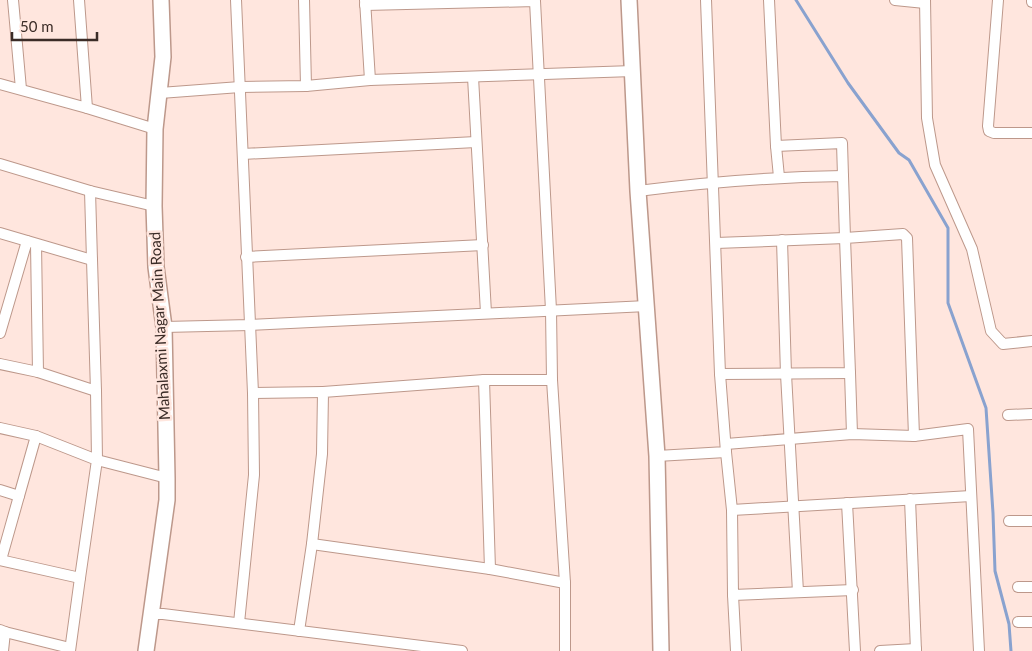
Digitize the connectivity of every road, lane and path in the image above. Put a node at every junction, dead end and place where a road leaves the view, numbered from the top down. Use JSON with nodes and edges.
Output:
{"nodes":[{"id":1,"x":13,"y":0,"type":"edge"},
{"id":2,"x":79,"y":0,"type":"edge"},
{"id":3,"x":161,"y":0,"type":"edge"},
{"id":4,"x":236,"y":0,"type":"edge"},
{"id":5,"x":304,"y":0,"type":"edge"},
{"id":6,"x":535,"y":0,"type":"edge"},
{"id":7,"x":629,"y":0,"type":"edge"},
{"id":8,"x":706,"y":0,"type":"edge"},
{"id":9,"x":769,"y":0,"type":"edge"},
{"id":10,"x":895,"y":0,"type":"edge"},
{"id":11,"x":998,"y":0,"type":"edge"},
{"id":12,"x":429,"y":2,"type":"edge"},
{"id":13,"x":925,"y":2,"type":"edge"},
{"id":14,"x":365,"y":3,"type":"edge"},
{"id":15,"x":633,"y":71,"type":"junction"},
{"id":16,"x":538,"y":75,"type":"junction"},
{"id":17,"x":473,"y":78,"type":"junction"},
{"id":18,"x":370,"y":80,"type":"junction"},
{"id":19,"x":0,"y":84,"type":"edge"},
{"id":20,"x":306,"y":86,"type":"junction"},
{"id":21,"x":240,"y":87,"type":"junction"},
{"id":22,"x":21,"y":89,"type":"junction"},
{"id":23,"x":160,"y":94,"type":"junction"},
{"id":24,"x":86,"y":108,"type":"junction"},
{"id":25,"x":155,"y":129,"type":"junction"},
{"id":26,"x":1032,"y":133,"type":"edge"},
{"id":27,"x":476,"y":142,"type":"junction"},
{"id":28,"x":776,"y":146,"type":"junction"},
{"id":29,"x":243,"y":154,"type":"junction"},
{"id":30,"x":0,"y":164,"type":"edge"},
{"id":31,"x":843,"y":176,"type":"junction"},
{"id":32,"x":779,"y":177,"type":"junction"},
{"id":33,"x":713,"y":182,"type":"junction"},
{"id":34,"x":90,"y":191,"type":"junction"},
{"id":35,"x":638,"y":191,"type":"junction"},
{"id":36,"x":154,"y":206,"type":"junction"},
{"id":37,"x":0,"y":233,"type":"edge"},
{"id":38,"x":845,"y":238,"type":"junction"},
{"id":39,"x":782,"y":240,"type":"junction"},
{"id":40,"x":32,"y":242,"type":"junction"},
{"id":41,"x":716,"y":243,"type":"junction"},
{"id":42,"x":483,"y":245,"type":"junction"},
{"id":43,"x":246,"y":257,"type":"junction"},
{"id":44,"x":92,"y":260,"type":"junction"},
{"id":45,"x":647,"y":306,"type":"junction"},
{"id":46,"x":551,"y":310,"type":"junction"},
{"id":47,"x":486,"y":313,"type":"junction"},
{"id":48,"x":250,"y":325,"type":"junction"},
{"id":49,"x":164,"y":327,"type":"junction"},
{"id":50,"x":0,"y":333,"type":"edge"},
{"id":51,"x":1032,"y":341,"type":"edge"},
{"id":52,"x":0,"y":364,"type":"edge"},
{"id":53,"x":38,"y":372,"type":"junction"},
{"id":54,"x":850,"y":373,"type":"junction"},
{"id":55,"x":720,"y":374,"type":"junction"},
{"id":56,"x":786,"y":374,"type":"junction"},
{"id":57,"x":484,"y":380,"type":"junction"},
{"id":58,"x":552,"y":380,"type":"junction"},
{"id":59,"x":96,"y":391,"type":"junction"},
{"id":60,"x":323,"y":392,"type":"junction"},
{"id":61,"x":253,"y":393,"type":"junction"},
{"id":62,"x":1032,"y":414,"type":"edge"},
{"id":63,"x":1008,"y":415,"type":"dead end"},
{"id":64,"x":0,"y":428,"type":"edge"},
{"id":65,"x":852,"y":434,"type":"junction"},
{"id":66,"x":36,"y":436,"type":"junction"},
{"id":67,"x":914,"y":436,"type":"junction"},
{"id":68,"x":789,"y":439,"type":"junction"},
{"id":69,"x":726,"y":448,"type":"junction"},
{"id":70,"x":657,"y":456,"type":"junction"},
{"id":71,"x":97,"y":460,"type":"junction"},
{"id":72,"x":168,"y":478,"type":"junction"},
{"id":73,"x":0,"y":490,"type":"edge"},
{"id":74,"x":19,"y":496,"type":"junction"},
{"id":75,"x":971,"y":496,"type":"junction"},
{"id":76,"x":910,"y":499,"type":"junction"},
{"id":77,"x":847,"y":503,"type":"junction"},
{"id":78,"x":793,"y":506,"type":"junction"},
{"id":79,"x":732,"y":510,"type":"junction"},
{"id":80,"x":1009,"y":521,"type":"dead end"},
{"id":81,"x":1032,"y":521,"type":"edge"},
{"id":82,"x":312,"y":544,"type":"junction"},
{"id":83,"x":0,"y":560,"type":"edge"},
{"id":84,"x":490,"y":569,"type":"junction"},
{"id":85,"x":80,"y":578,"type":"junction"},
{"id":86,"x":565,"y":583,"type":"junction"},
{"id":87,"x":1018,"y":587,"type":"dead end"},
{"id":88,"x":1032,"y":587,"type":"edge"},
{"id":89,"x":853,"y":590,"type":"junction"},
{"id":90,"x":798,"y":592,"type":"junction"},
{"id":91,"x":733,"y":595,"type":"junction"},
{"id":92,"x":152,"y":614,"type":"junction"},
{"id":93,"x":1018,"y":622,"type":"dead end"},
{"id":94,"x":1032,"y":622,"type":"edge"},
{"id":95,"x":239,"y":623,"type":"junction"},
{"id":96,"x":3,"y":631,"type":"edge"},
{"id":97,"x":300,"y":631,"type":"junction"},
{"id":98,"x":70,"y":650,"type":"edge"},
{"id":99,"x":916,"y":650,"type":"edge"},
{"id":100,"x":3,"y":651,"type":"edge"},
{"id":101,"x":146,"y":651,"type":"edge"},
{"id":102,"x":462,"y":651,"type":"edge"},
{"id":103,"x":565,"y":651,"type":"edge"},
{"id":104,"x":661,"y":651,"type":"edge"},
{"id":105,"x":736,"y":651,"type":"edge"},
{"id":106,"x":855,"y":651,"type":"edge"},
{"id":107,"x":880,"y":651,"type":"edge"},
{"id":108,"x":979,"y":651,"type":"edge"}],
"edges":[{"from":1,"to":22,"type":"street"},
{"from":2,"to":24,"type":"street"},
{"from":3,"to":23,"type":"street","name":"Mahalaxmi Nagar Main Road"},
{"from":4,"to":21,"type":"street"},
{"from":5,"to":20,"type":"street"},
{"from":6,"to":12,"type":"street"},
{"from":6,"to":16,"type":"street"},
{"from":7,"to":15,"type":"street"},
{"from":8,"to":33,"type":"street"},
{"from":9,"to":28,"type":"street"},
{"from":10,"to":13,"type":"street"},
{"from":11,"to":26,"type":"street"},
{"from":12,"to":14,"type":"street"},
{"from":13,"to":51,"type":"street"},
{"from":14,"to":18,"type":"street"},
{"from":15,"to":16,"type":"street"},
{"from":15,"to":35,"type":"street"},
{"from":16,"to":17,"type":"street"},
{"from":16,"to":46,"type":"street"},
{"from":17,"to":18,"type":"street"},
{"from":17,"to":27,"type":"street"},
{"from":18,"to":20,"type":"street"},
{"from":19,"to":22,"type":"street"},
{"from":20,"to":21,"type":"street"},
{"from":21,"to":23,"type":"street"},
{"from":21,"to":29,"type":"street"},
{"from":22,"to":24,"type":"street"},
{"from":23,"to":25,"type":"street","name":"Mahalaxmi Nagar Main Road"},
{"from":24,"to":25,"type":"street"},
{"from":25,"to":36,"type":"street","name":"Mahalaxmi Nagar Main Road"},
{"from":27,"to":29,"type":"street"},
{"from":27,"to":42,"type":"street"},
{"from":28,"to":31,"type":"street"},
{"from":28,"to":32,"type":"street"},
{"from":29,"to":43,"type":"street"},
{"from":30,"to":34,"type":"street"},
{"from":31,"to":32,"type":"street"},
{"from":31,"to":38,"type":"street"},
{"from":32,"to":33,"type":"street"},
{"from":33,"to":35,"type":"street"},
{"from":33,"to":41,"type":"street"},
{"from":34,"to":36,"type":"street"},
{"from":34,"to":44,"type":"street"},
{"from":35,"to":45,"type":"street"},
{"from":36,"to":49,"type":"street","name":"Mahalaxmi Nagar Main Road"},
{"from":37,"to":40,"type":"street"},
{"from":38,"to":39,"type":"street"},
{"from":38,"to":54,"type":"street"},
{"from":38,"to":67,"type":"street"},
{"from":39,"to":41,"type":"street"},
{"from":39,"to":56,"type":"street"},
{"from":40,"to":44,"type":"street"},
{"from":40,"to":50,"type":"street"},
{"from":40,"to":53,"type":"street"},
{"from":41,"to":55,"type":"street"},
{"from":42,"to":43,"type":"street"},
{"from":42,"to":47,"type":"street"},
{"from":43,"to":48,"type":"street"},
{"from":44,"to":59,"type":"street"},
{"from":45,"to":46,"type":"street"},
{"from":45,"to":70,"type":"street"},
{"from":46,"to":47,"type":"street"},
{"from":46,"to":58,"type":"street"},
{"from":47,"to":48,"type":"street"},
{"from":48,"to":49,"type":"street"},
{"from":48,"to":61,"type":"street"},
{"from":49,"to":72,"type":"street","name":"Mahalaxmi Nagar Main Road"},
{"from":52,"to":53,"type":"street"},
{"from":53,"to":59,"type":"street"},
{"from":54,"to":56,"type":"street"},
{"from":54,"to":65,"type":"street"},
{"from":55,"to":56,"type":"street"},
{"from":55,"to":69,"type":"street"},
{"from":56,"to":68,"type":"street"},
{"from":57,"to":58,"type":"street"},
{"from":57,"to":60,"type":"street"},
{"from":57,"to":84,"type":"street"},
{"from":58,"to":86,"type":"street"},
{"from":59,"to":71,"type":"street"},
{"from":60,"to":61,"type":"street"},
{"from":60,"to":82,"type":"street"},
{"from":61,"to":95,"type":"street"},
{"from":62,"to":63,"type":"street"},
{"from":64,"to":66,"type":"street"},
{"from":65,"to":67,"type":"street"},
{"from":65,"to":68,"type":"street"},
{"from":66,"to":71,"type":"street"},
{"from":66,"to":74,"type":"street"},
{"from":67,"to":75,"type":"street"},
{"from":68,"to":69,"type":"street"},
{"from":68,"to":78,"type":"street"},
{"from":69,"to":70,"type":"street"},
{"from":69,"to":79,"type":"street"},
{"from":70,"to":104,"type":"street"},
{"from":71,"to":72,"type":"street"},
{"from":71,"to":85,"type":"street"},
{"from":72,"to":92,"type":"street","name":"Mahalaxmi Nagar Main Road"},
{"from":73,"to":74,"type":"street"},
{"from":74,"to":83,"type":"street"},
{"from":75,"to":76,"type":"street"},
{"from":75,"to":108,"type":"street"},
{"from":76,"to":77,"type":"street"},
{"from":76,"to":99,"type":"street"},
{"from":77,"to":78,"type":"street"},
{"from":77,"to":89,"type":"street"},
{"from":78,"to":79,"type":"street"},
{"from":78,"to":90,"type":"street"},
{"from":79,"to":91,"type":"street"},
{"from":80,"to":81,"type":"street"},
{"from":82,"to":84,"type":"street"},
{"from":82,"to":97,"type":"street"},
{"from":83,"to":85,"type":"street"},
{"from":84,"to":86,"type":"street"},
{"from":85,"to":98,"type":"street"},
{"from":86,"to":103,"type":"street"},
{"from":87,"to":88,"type":"street"},
{"from":89,"to":90,"type":"street"},
{"from":89,"to":106,"type":"street"},
{"from":90,"to":91,"type":"street"},
{"from":91,"to":105,"type":"street"},
{"from":92,"to":95,"type":"street"},
{"from":92,"to":101,"type":"street","name":"Mahalaxmi Nagar Main Road"},
{"from":93,"to":94,"type":"street"},
{"from":95,"to":97,"type":"street"},
{"from":96,"to":98,"type":"street"},
{"from":96,"to":100,"type":"street"},
{"from":97,"to":102,"type":"street"},
{"from":99,"to":107,"type":"street"}]}
